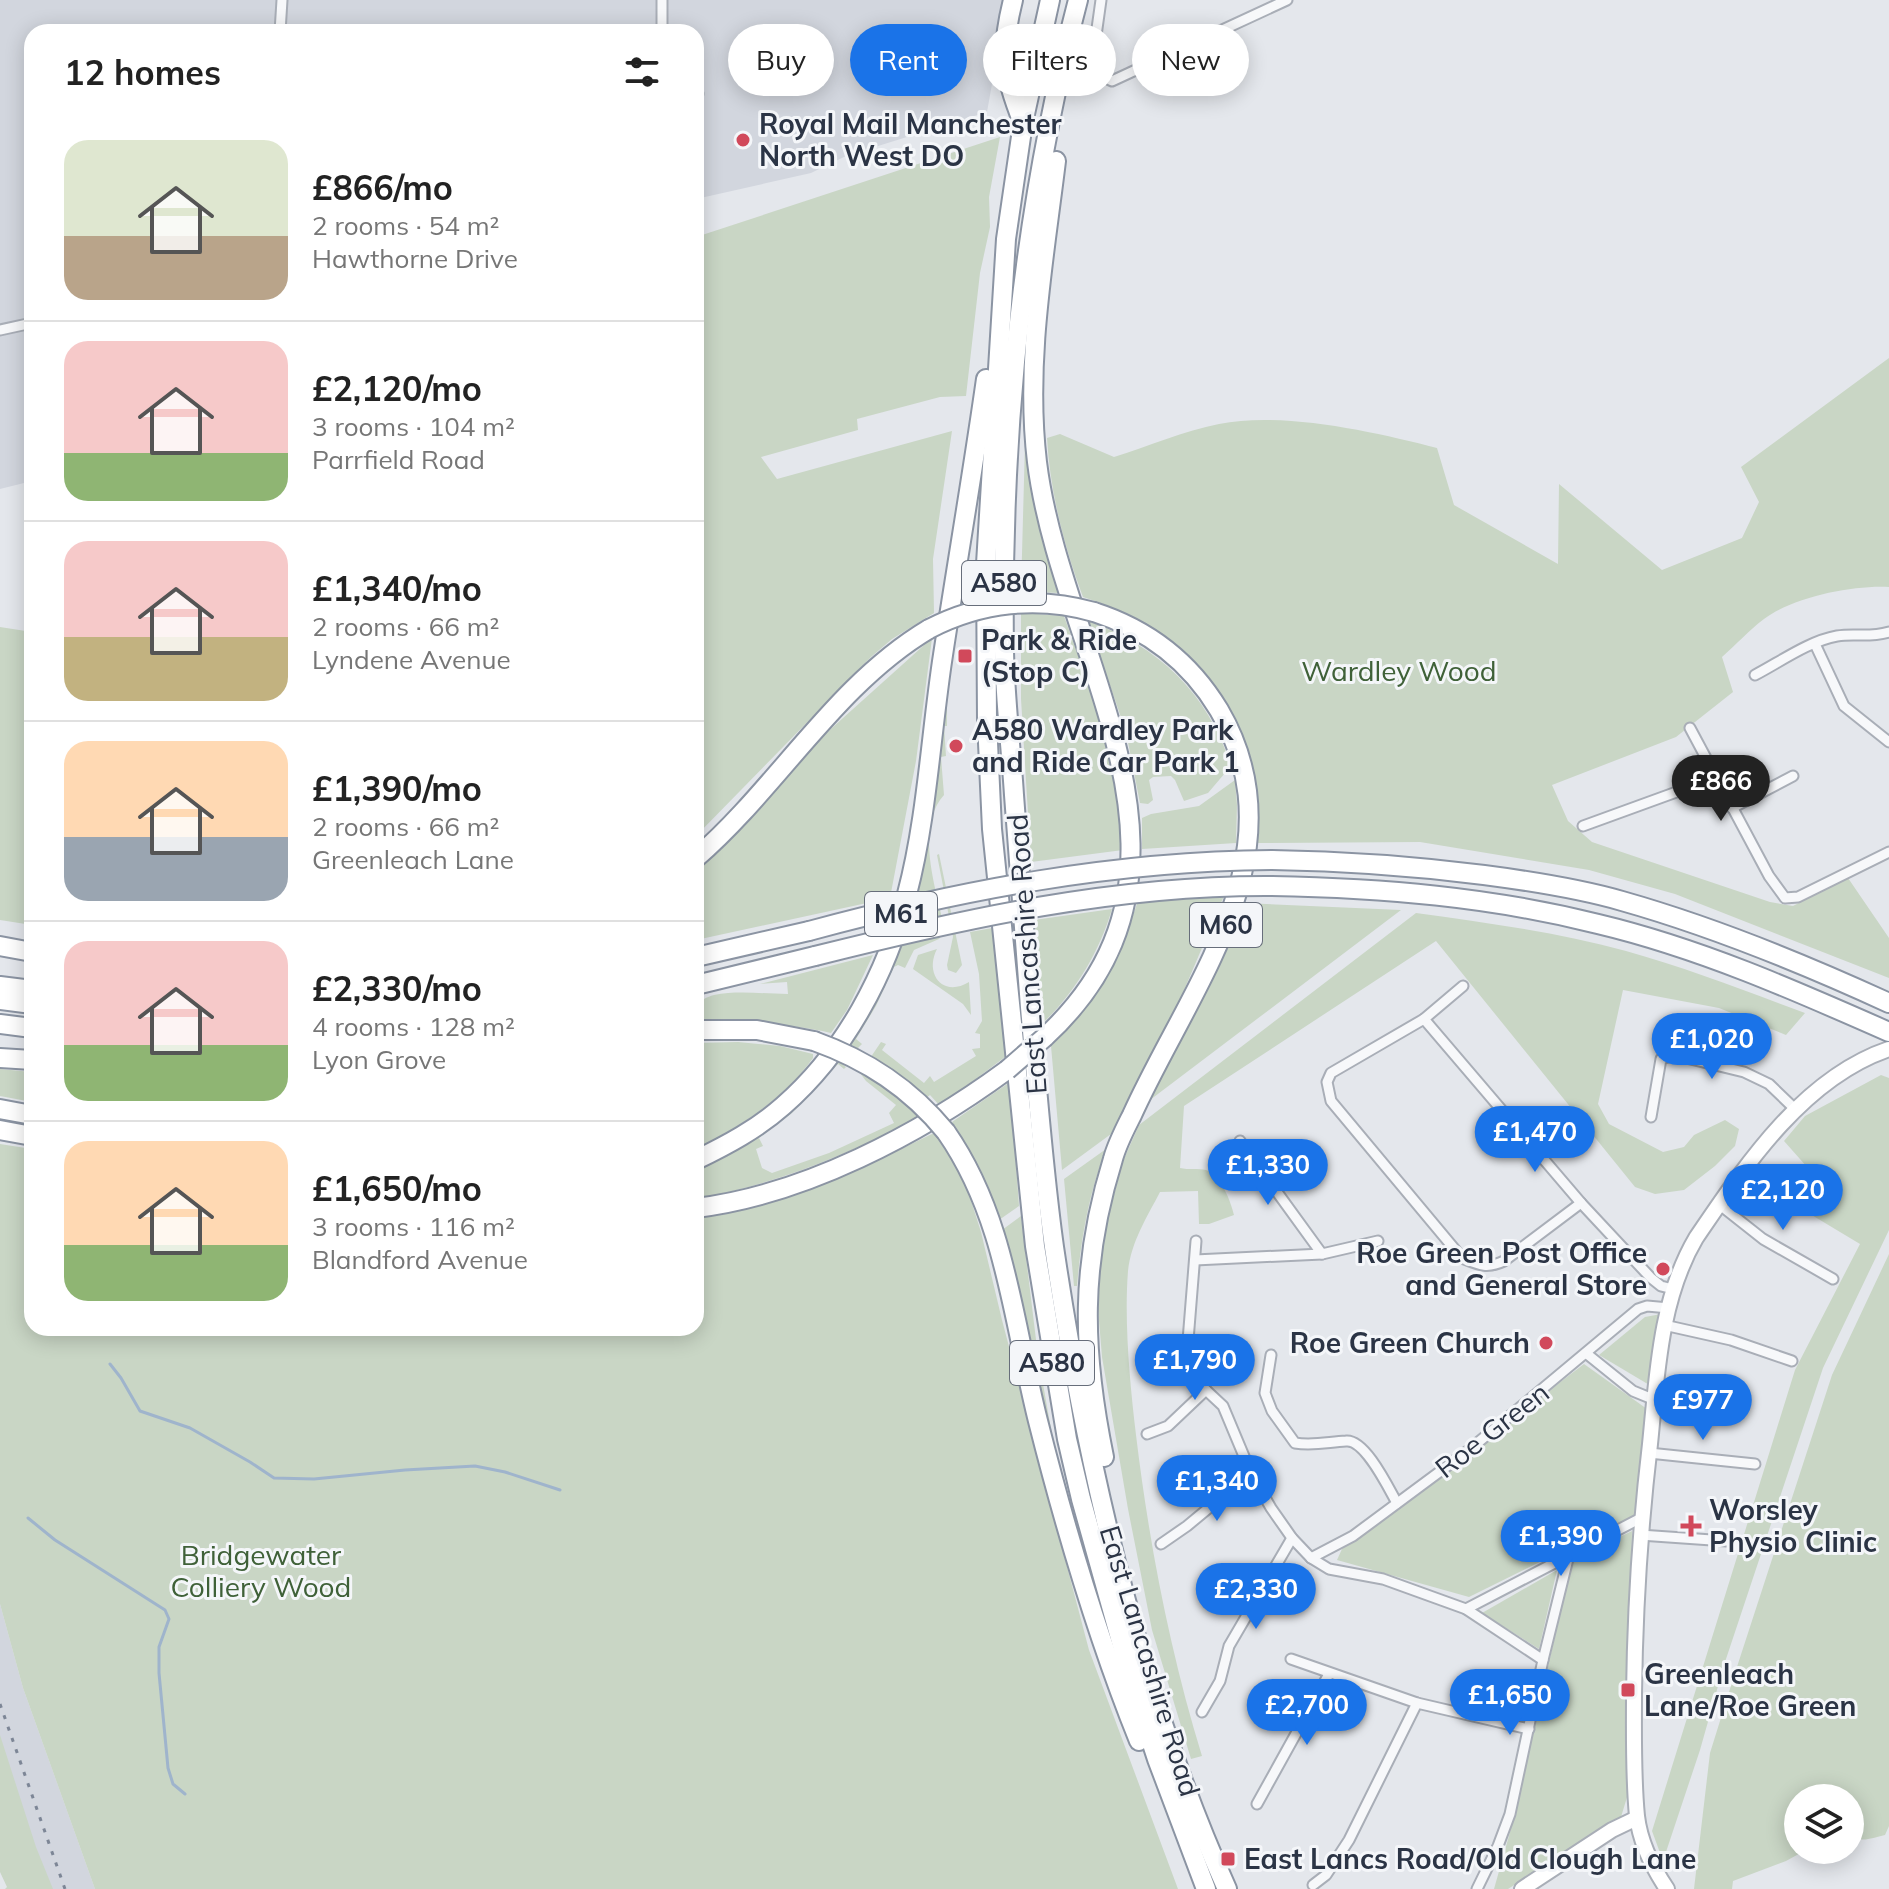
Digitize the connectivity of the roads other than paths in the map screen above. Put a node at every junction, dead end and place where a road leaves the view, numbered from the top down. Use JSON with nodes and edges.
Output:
{"nodes":[{"id":1,"x":282,"y":0,"type":"edge"},
{"id":2,"x":662,"y":0,"type":"edge"},
{"id":3,"x":1013,"y":0,"type":"edge"},
{"id":4,"x":1050,"y":0,"type":"edge"},
{"id":5,"x":1078,"y":0,"type":"edge"},
{"id":6,"x":1101,"y":0,"type":"edge"},
{"id":7,"x":1287,"y":0,"type":"edge"},
{"id":8,"x":280,"y":24,"type":"edge"},
{"id":9,"x":662,"y":24,"type":"edge"},
{"id":10,"x":1072,"y":24,"type":"edge"},
{"id":11,"x":1057,"y":96,"type":"edge"},
{"id":12,"x":1063,"y":96,"type":"edge"},
{"id":13,"x":1023,"y":123,"type":"junction"},
{"id":14,"x":1006,"y":239,"type":"junction"},
{"id":15,"x":24,"y":325,"type":"edge"},
{"id":16,"x":0,"y":330,"type":"edge"},
{"id":17,"x":966,"y":521,"type":"junction"},
{"id":18,"x":954,"y":587,"type":"joint"},
{"id":19,"x":986,"y":597,"type":"junction"},
{"id":20,"x":1889,"y":632,"type":"edge"},
{"id":21,"x":1815,"y":644,"type":"junction"},
{"id":22,"x":1755,"y":675,"type":"dead end"},
{"id":23,"x":1690,"y":728,"type":"dead end"},
{"id":24,"x":1889,"y":742,"type":"edge"},
{"id":25,"x":1793,"y":776,"type":"dead end"},
{"id":26,"x":1715,"y":778,"type":"junction"},
{"id":27,"x":1732,"y":808,"type":"junction"},
{"id":28,"x":1583,"y":826,"type":"dead end"},
{"id":29,"x":704,"y":850,"type":"edge"},
{"id":30,"x":1889,"y":852,"type":"edge"},
{"id":31,"x":0,"y":946,"type":"edge"},
{"id":32,"x":24,"y":950,"type":"edge"},
{"id":33,"x":704,"y":955,"type":"edge"},
{"id":34,"x":704,"y":983,"type":"edge"},
{"id":35,"x":0,"y":986,"type":"edge"},
{"id":36,"x":1463,"y":986,"type":"dead end"},
{"id":37,"x":24,"y":989,"type":"edge"},
{"id":38,"x":0,"y":1000,"type":"edge"},
{"id":39,"x":24,"y":1003,"type":"edge"},
{"id":40,"x":1889,"y":1003,"type":"edge"},
{"id":41,"x":1424,"y":1019,"type":"junction"},
{"id":42,"x":0,"y":1024,"type":"edge"},
{"id":43,"x":24,"y":1027,"type":"edge"},
{"id":44,"x":704,"y":1030,"type":"edge"},
{"id":45,"x":1724,"y":1031,"type":"dead end"},
{"id":46,"x":1889,"y":1032,"type":"edge"},
{"id":47,"x":1889,"y":1049,"type":"edge"},
{"id":48,"x":0,"y":1058,"type":"edge"},
{"id":49,"x":24,"y":1060,"type":"edge"},
{"id":50,"x":1706,"y":1062,"type":"junction"},
{"id":51,"x":0,"y":1109,"type":"edge"},
{"id":52,"x":1796,"y":1110,"type":"junction"},
{"id":53,"x":24,"y":1114,"type":"edge"},
{"id":54,"x":1651,"y":1117,"type":"dead end"},
{"id":55,"x":0,"y":1130,"type":"edge"},
{"id":56,"x":24,"y":1134,"type":"edge"},
{"id":57,"x":1240,"y":1141,"type":"dead end"},
{"id":58,"x":704,"y":1156,"type":"edge"},
{"id":59,"x":1581,"y":1203,"type":"junction"},
{"id":60,"x":1720,"y":1205,"type":"junction"},
{"id":61,"x":704,"y":1207,"type":"edge"},
{"id":62,"x":1196,"y":1241,"type":"dead end"},
{"id":63,"x":1378,"y":1241,"type":"dead end"},
{"id":64,"x":1322,"y":1254,"type":"junction"},
{"id":65,"x":1195,"y":1260,"type":"junction"},
{"id":66,"x":1833,"y":1279,"type":"dead end"},
{"id":67,"x":1673,"y":1289,"type":"junction"},
{"id":68,"x":1669,"y":1308,"type":"junction"},
{"id":69,"x":1664,"y":1325,"type":"junction"},
{"id":70,"x":1587,"y":1354,"type":"junction"},
{"id":71,"x":1271,"y":1355,"type":"dead end"},
{"id":72,"x":1792,"y":1361,"type":"dead end"},
{"id":73,"x":1206,"y":1390,"type":"junction"},
{"id":74,"x":1655,"y":1400,"type":"junction"},
{"id":75,"x":1147,"y":1434,"type":"dead end"},
{"id":76,"x":1649,"y":1453,"type":"junction"},
{"id":77,"x":1755,"y":1464,"type":"dead end"},
{"id":78,"x":1251,"y":1473,"type":"junction"},
{"id":79,"x":1397,"y":1503,"type":"junction"},
{"id":80,"x":1641,"y":1518,"type":"junction"},
{"id":81,"x":1640,"y":1535,"type":"junction"},
{"id":82,"x":1292,"y":1538,"type":"junction"},
{"id":83,"x":1726,"y":1541,"type":"dead end"},
{"id":84,"x":1161,"y":1544,"type":"dead end"},
{"id":85,"x":1569,"y":1555,"type":"junction"},
{"id":86,"x":1311,"y":1558,"type":"junction"},
{"id":87,"x":1466,"y":1609,"type":"junction"},
{"id":88,"x":1134,"y":1626,"type":"junction"},
{"id":89,"x":1291,"y":1659,"type":"dead end"},
{"id":90,"x":1543,"y":1660,"type":"junction"},
{"id":91,"x":1329,"y":1674,"type":"junction"},
{"id":92,"x":1417,"y":1703,"type":"junction"},
{"id":93,"x":1202,"y":1712,"type":"dead end"},
{"id":94,"x":1529,"y":1729,"type":"junction"},
{"id":95,"x":1257,"y":1804,"type":"dead end"},
{"id":96,"x":1637,"y":1818,"type":"junction"},
{"id":97,"x":1180,"y":1822,"type":"junction"},
{"id":98,"x":1313,"y":1885,"type":"dead end"},
{"id":99,"x":1206,"y":1889,"type":"edge"},
{"id":100,"x":1227,"y":1889,"type":"edge"},
{"id":101,"x":1477,"y":1889,"type":"edge"},
{"id":102,"x":1522,"y":1889,"type":"edge"},
{"id":103,"x":1667,"y":1889,"type":"edge"}],
"edges":[{"from":1,"to":8,"type":"street"},
{"from":2,"to":9,"type":"street"},
{"from":3,"to":13,"type":"highway"},
{"from":4,"to":13,"type":"highway","name":"East Lancashire Road","number":"A580"},
{"from":5,"to":10,"type":"highway","name":"East Lancashire Road","number":"A580"},
{"from":6,"to":7,"type":"street"},
{"from":11,"to":88,"type":"highway","name":"East Lancashire Road","number":"A580"},
{"from":12,"to":61,"type":"highway","number":"A580","bridge":true},
{"from":13,"to":14,"type":"highway","name":"East Lancashire Road","number":"A580"},
{"from":14,"to":17,"type":"highway","number":"A580"},
{"from":14,"to":19,"type":"highway","name":"East Lancashire Road","number":"A580"},
{"from":15,"to":16,"type":"street"},
{"from":17,"to":18,"type":"highway","number":"A580"},
{"from":17,"to":19,"type":"highway"},
{"from":18,"to":58,"type":"highway","number":"M61"},
{"from":19,"to":97,"type":"highway","name":"East Lancashire Road","number":"A580"},
{"from":20,"to":21,"type":"street"},
{"from":21,"to":22,"type":"street"},
{"from":21,"to":24,"type":"street"},
{"from":23,"to":26,"type":"street"},
{"from":25,"to":27,"type":"street"},
{"from":26,"to":27,"type":"street"},
{"from":26,"to":28,"type":"street"},
{"from":27,"to":30,"type":"street"},
{"from":29,"to":88,"type":"highway","number":"M60","bridge":true},
{"from":31,"to":32,"type":"highway"},
{"from":33,"to":40,"type":"highway","number":"M60","bridge":true},
{"from":34,"to":46,"type":"highway","number":"M60","bridge":true},
{"from":35,"to":37,"type":"highway"},
{"from":36,"to":41,"type":"street"},
{"from":38,"to":39,"type":"highway"},
{"from":41,"to":59,"type":"street"},
{"from":41,"to":59,"type":"street"},
{"from":42,"to":43,"type":"highway"},
{"from":44,"to":97,"type":"highway","bridge":true},
{"from":45,"to":50,"type":"street"},
{"from":47,"to":52,"type":"street"},
{"from":48,"to":49,"type":"highway"},
{"from":50,"to":52,"type":"street"},
{"from":50,"to":54,"type":"street"},
{"from":51,"to":53,"type":"highway"},
{"from":52,"to":60,"type":"street"},
{"from":55,"to":56,"type":"highway"},
{"from":57,"to":64,"type":"street"},
{"from":59,"to":67,"type":"street"},
{"from":60,"to":66,"type":"street"},
{"from":60,"to":67,"type":"street"},
{"from":62,"to":65,"type":"street"},
{"from":63,"to":64,"type":"street"},
{"from":64,"to":65,"type":"street"},
{"from":65,"to":73,"type":"street"},
{"from":67,"to":68,"type":"street"},
{"from":68,"to":69,"type":"street"},
{"from":68,"to":70,"type":"street","name":"Roe Green"},
{"from":69,"to":72,"type":"street"},
{"from":69,"to":74,"type":"street"},
{"from":70,"to":74,"type":"street"},
{"from":70,"to":79,"type":"street","name":"Roe Green"},
{"from":71,"to":79,"type":"street"},
{"from":73,"to":75,"type":"street"},
{"from":73,"to":78,"type":"street"},
{"from":74,"to":76,"type":"street"},
{"from":76,"to":77,"type":"street"},
{"from":76,"to":80,"type":"street"},
{"from":78,"to":82,"type":"street"},
{"from":78,"to":84,"type":"street"},
{"from":79,"to":86,"type":"street","name":"Roe Green"},
{"from":80,"to":81,"type":"street"},
{"from":80,"to":85,"type":"street"},
{"from":81,"to":83,"type":"street"},
{"from":81,"to":96,"type":"street"},
{"from":82,"to":86,"type":"street"},
{"from":82,"to":93,"type":"street"},
{"from":85,"to":87,"type":"street"},
{"from":85,"to":90,"type":"street"},
{"from":86,"to":87,"type":"street"},
{"from":87,"to":90,"type":"street"},
{"from":88,"to":100,"type":"highway","name":"East Lancashire Road","number":"A580"},
{"from":89,"to":91,"type":"street"},
{"from":90,"to":94,"type":"street"},
{"from":91,"to":92,"type":"street"},
{"from":91,"to":95,"type":"street"},
{"from":92,"to":94,"type":"street"},
{"from":92,"to":98,"type":"street"},
{"from":94,"to":101,"type":"street"},
{"from":96,"to":102,"type":"street"},
{"from":96,"to":103,"type":"street"},
{"from":97,"to":99,"type":"highway","name":"East Lancashire Road","number":"A580"}]}
